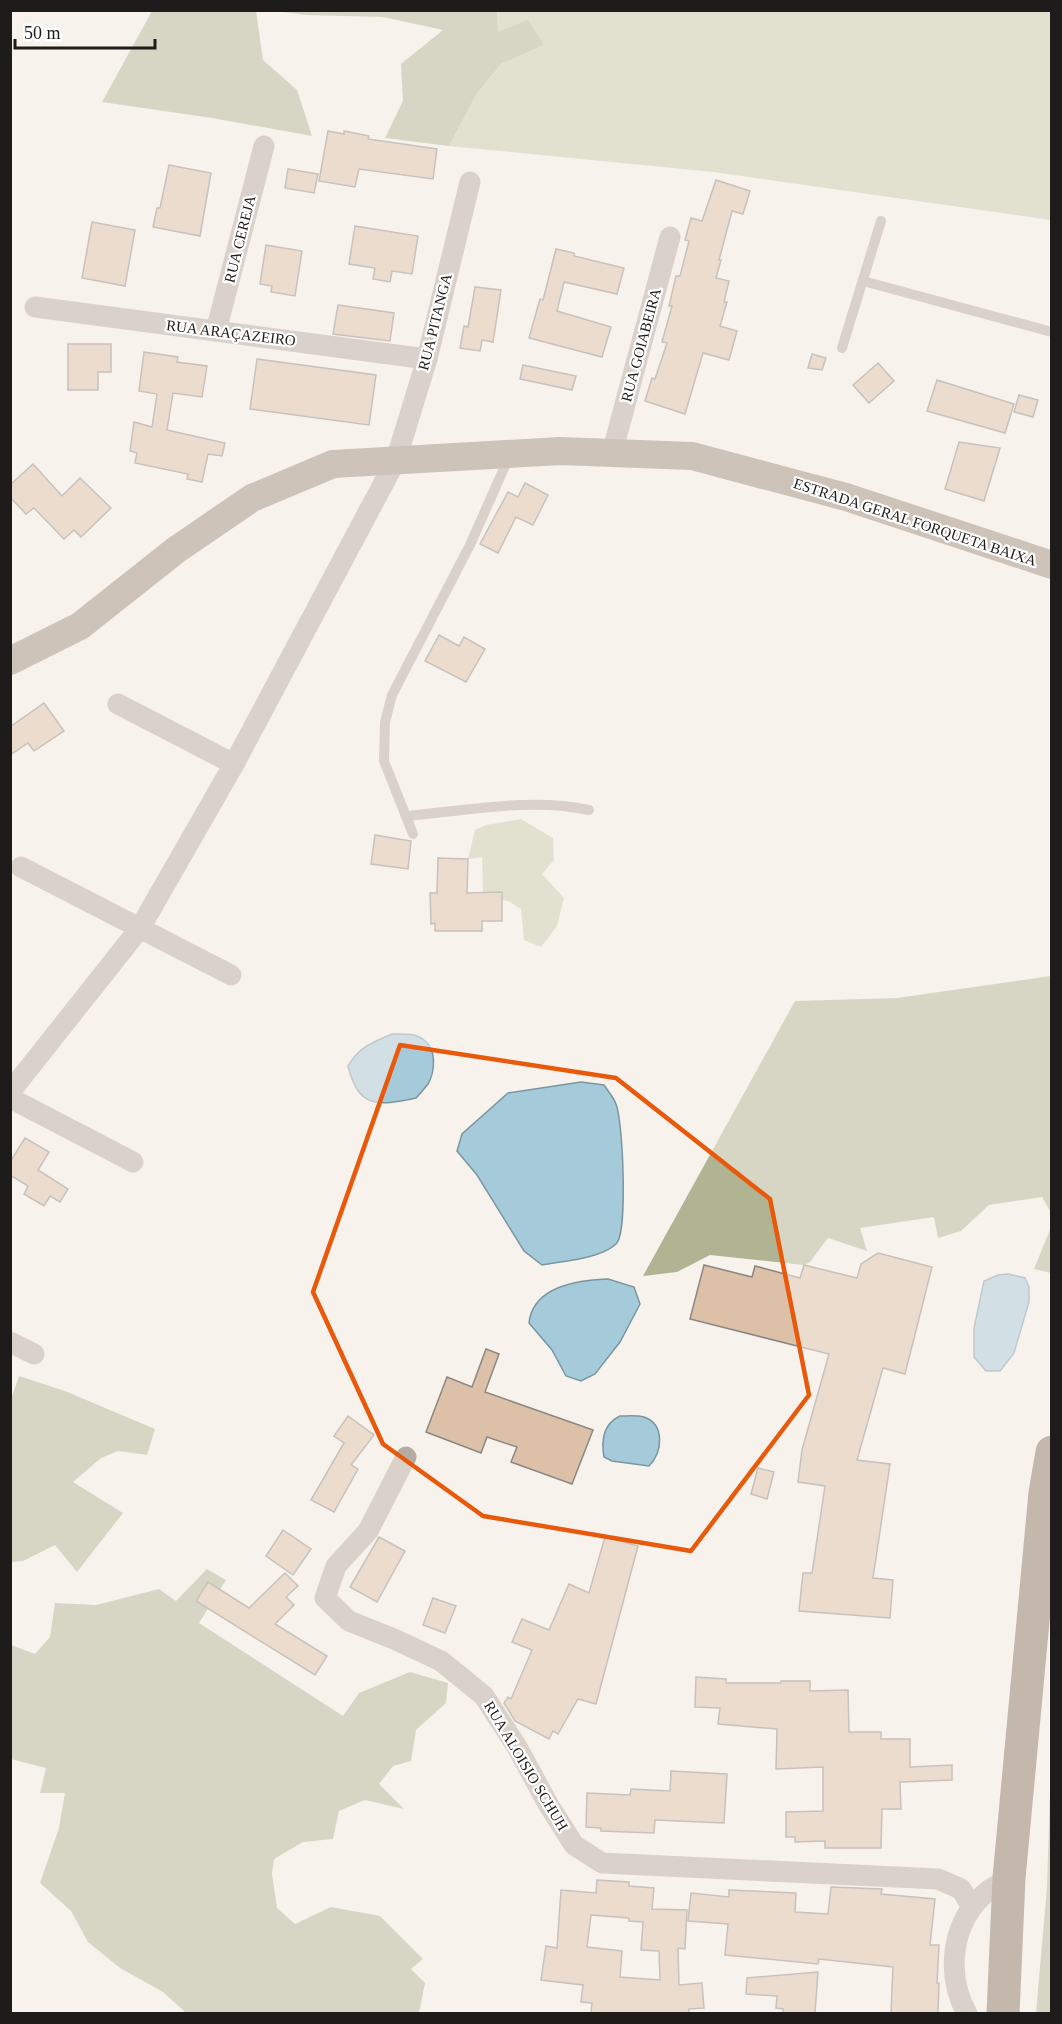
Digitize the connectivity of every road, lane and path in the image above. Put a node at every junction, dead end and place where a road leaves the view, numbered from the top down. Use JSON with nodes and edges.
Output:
{"nodes":[{"id":1,"x":264,"y":146,"type":"dead end"},
{"id":2,"x":470,"y":182,"type":"dead end"},
{"id":3,"x":880,"y":221,"type":"dead end"},
{"id":4,"x":670,"y":237,"type":"dead end"},
{"id":5,"x":862,"y":281,"type":"junction"},
{"id":6,"x":35,"y":307,"type":"dead end"},
{"id":7,"x":216,"y":332,"type":"junction"},
{"id":8,"x":1052,"y":332,"type":"edge"},
{"id":9,"x":842,"y":348,"type":"dead end"},
{"id":10,"x":427,"y":359,"type":"junction"},
{"id":11,"x":612,"y":453,"type":"junction"},
{"id":12,"x":510,"y":454,"type":"junction"},
{"id":13,"x":396,"y":460,"type":"junction"},
{"id":14,"x":1052,"y":565,"type":"edge"},
{"id":15,"x":10,"y":661,"type":"edge"},
{"id":16,"x":118,"y":704,"type":"dead end"},
{"id":17,"x":234,"y":764,"type":"junction"},
{"id":18,"x":589,"y":810,"type":"dead end"},
{"id":19,"x":406,"y":816,"type":"junction"},
{"id":20,"x":413,"y":834,"type":"dead end"},
{"id":21,"x":21,"y":867,"type":"dead end"},
{"id":22,"x":140,"y":928,"type":"junction"},
{"id":23,"x":231,"y":975,"type":"dead end"},
{"id":24,"x":10,"y":1092,"type":"edge"},
{"id":25,"x":10,"y":1098,"type":"edge"},
{"id":26,"x":133,"y":1162,"type":"dead end"},
{"id":27,"x":10,"y":1342,"type":"edge"},
{"id":28,"x":33,"y":1354,"type":"dead end"},
{"id":29,"x":1052,"y":1452,"type":"edge"},
{"id":30,"x":406,"y":1457,"type":"dead end"},
{"id":31,"x":1009,"y":1878,"type":"junction"},
{"id":32,"x":972,"y":1907,"type":"junction"},
{"id":33,"x":967,"y":2013,"type":"edge"},
{"id":34,"x":1003,"y":2013,"type":"edge"}],
"edges":[{"from":1,"to":7,"type":"street","name":"RUA CEREJA"},
{"from":2,"to":10,"type":"street","name":"RUA PITANGA"},
{"from":3,"to":5,"type":"lane"},
{"from":4,"to":11,"type":"street","name":"RUA GOIABEIRA"},
{"from":5,"to":8,"type":"lane"},
{"from":5,"to":9,"type":"lane"},
{"from":6,"to":7,"type":"street","name":"RUA ARAÇAZEIRO"},
{"from":7,"to":10,"type":"street","name":"RUA ARAÇAZEIRO"},
{"from":10,"to":13,"type":"street","name":"RUA PITANGA"},
{"from":11,"to":12,"type":"street","name":"ESTRADA GERAL FORQUETA BAIXA"},
{"from":11,"to":14,"type":"street","name":"ESTRADA GERAL FORQUETA BAIXA"},
{"from":12,"to":13,"type":"street","name":"ESTRADA GERAL FORQUETA BAIXA"},
{"from":12,"to":19,"type":"lane"},
{"from":13,"to":15,"type":"street","name":"ESTRADA GERAL FORQUETA BAIXA"},
{"from":13,"to":17,"type":"street","name":"RUA PITANGA"},
{"from":16,"to":17,"type":"street"},
{"from":17,"to":22,"type":"street","name":"RUA PITANGA"},
{"from":18,"to":19,"type":"lane"},
{"from":19,"to":20,"type":"lane"},
{"from":21,"to":22,"type":"street"},
{"from":22,"to":23,"type":"street"},
{"from":22,"to":24,"type":"street","name":"RUA PITANGA"},
{"from":25,"to":26,"type":"street"},
{"from":27,"to":28,"type":"street"},
{"from":29,"to":31,"type":"main road"},
{"from":30,"to":32,"type":"street","name":"RUA ALOISIO SCHUH"},
{"from":31,"to":32,"type":"street"},
{"from":31,"to":34,"type":"main road"},
{"from":32,"to":33,"type":"street"}]}
